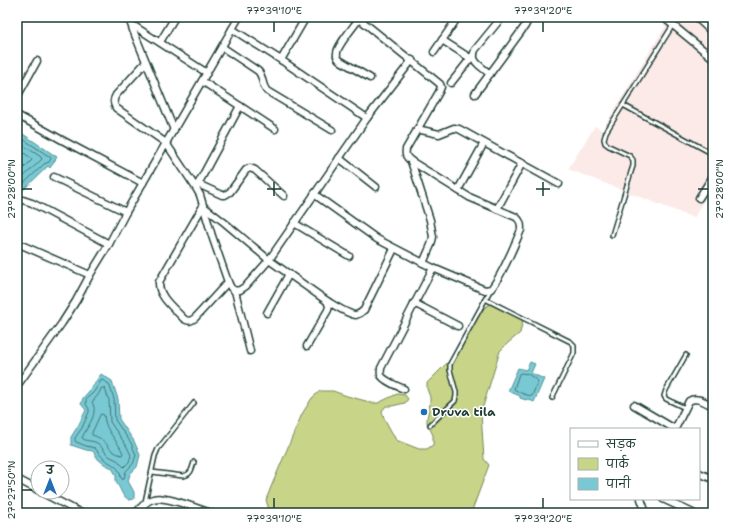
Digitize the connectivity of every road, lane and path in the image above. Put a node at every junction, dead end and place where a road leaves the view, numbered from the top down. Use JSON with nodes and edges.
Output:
{"nodes":[{"id":1,"x":132,"y":17,"type":"edge"},
{"id":2,"x":175,"y":17,"type":"edge"},
{"id":3,"x":239,"y":17,"type":"edge"},
{"id":4,"x":306,"y":17,"type":"edge"},
{"id":5,"x":458,"y":17,"type":"edge"},
{"id":6,"x":502,"y":17,"type":"edge"},
{"id":7,"x":526,"y":17,"type":"edge"},
{"id":8,"x":663,"y":17,"type":"edge"},
{"id":9,"x":696,"y":17,"type":"edge"},
{"id":10,"x":358,"y":18,"type":"edge"},
{"id":11,"x":132,"y":24,"type":"junction"},
{"id":12,"x":673,"y":25,"type":"junction"},
{"id":13,"x":232,"y":29,"type":"junction"},
{"id":14,"x":713,"y":34,"type":"edge"},
{"id":15,"x":442,"y":40,"type":"junction"},
{"id":16,"x":160,"y":42,"type":"junction"},
{"id":17,"x":222,"y":47,"type":"junction"},
{"id":18,"x":434,"y":52,"type":"dead end"},
{"id":19,"x":472,"y":56,"type":"junction"},
{"id":20,"x":713,"y":58,"type":"edge"},
{"id":21,"x":281,"y":60,"type":"junction"},
{"id":22,"x":412,"y":60,"type":"junction"},
{"id":23,"x":37,"y":61,"type":"dead end"},
{"id":24,"x":146,"y":62,"type":"junction"},
{"id":25,"x":207,"y":73,"type":"junction"},
{"id":26,"x":490,"y":74,"type":"junction"},
{"id":27,"x":370,"y":78,"type":"dead end"},
{"id":28,"x":202,"y":81,"type":"junction"},
{"id":29,"x":451,"y":83,"type":"dead end"},
{"id":30,"x":475,"y":94,"type":"dead end"},
{"id":31,"x":17,"y":97,"type":"edge"},
{"id":32,"x":240,"y":106,"type":"junction"},
{"id":33,"x":623,"y":106,"type":"junction"},
{"id":34,"x":17,"y":115,"type":"edge"},
{"id":35,"x":367,"y":118,"type":"junction"},
{"id":36,"x":275,"y":129,"type":"dead end"},
{"id":37,"x":417,"y":129,"type":"junction"},
{"id":38,"x":174,"y":130,"type":"junction"},
{"id":39,"x":332,"y":130,"type":"dead end"},
{"id":40,"x":166,"y":143,"type":"junction"},
{"id":41,"x":484,"y":143,"type":"junction"},
{"id":42,"x":713,"y":154,"type":"edge"},
{"id":43,"x":339,"y":158,"type":"junction"},
{"id":44,"x":411,"y":161,"type":"junction"},
{"id":45,"x":522,"y":164,"type":"junction"},
{"id":46,"x":713,"y":176,"type":"edge"},
{"id":47,"x":54,"y":177,"type":"dead end"},
{"id":48,"x":143,"y":183,"type":"junction"},
{"id":49,"x":559,"y":184,"type":"dead end"},
{"id":50,"x":197,"y":186,"type":"junction"},
{"id":51,"x":376,"y":187,"type":"dead end"},
{"id":52,"x":458,"y":190,"type":"junction"},
{"id":53,"x":314,"y":194,"type":"junction"},
{"id":54,"x":284,"y":196,"type":"dead end"},
{"id":55,"x":699,"y":198,"type":"dead end"},
{"id":56,"x":17,"y":200,"type":"edge"},
{"id":57,"x":203,"y":206,"type":"junction"},
{"id":58,"x":497,"y":209,"type":"junction"},
{"id":59,"x":126,"y":212,"type":"junction"},
{"id":60,"x":294,"y":222,"type":"junction"},
{"id":61,"x":612,"y":235,"type":"dead end"},
{"id":62,"x":17,"y":243,"type":"edge"},
{"id":63,"x":109,"y":244,"type":"junction"},
{"id":64,"x":394,"y":249,"type":"junction"},
{"id":65,"x":349,"y":256,"type":"dead end"},
{"id":66,"x":269,"y":260,"type":"junction"},
{"id":67,"x":423,"y":263,"type":"junction"},
{"id":68,"x":432,"y":268,"type":"junction"},
{"id":69,"x":289,"y":274,"type":"junction"},
{"id":70,"x":90,"y":275,"type":"junction"},
{"id":71,"x":228,"y":282,"type":"junction"},
{"id":72,"x":490,"y":289,"type":"junction"},
{"id":73,"x":234,"y":291,"type":"junction"},
{"id":74,"x":485,"y":298,"type":"junction"},
{"id":75,"x":327,"y":301,"type":"junction"},
{"id":76,"x":414,"y":303,"type":"junction"},
{"id":77,"x":268,"y":313,"type":"dead end"},
{"id":78,"x":458,"y":326,"type":"dead end"},
{"id":79,"x":307,"y":346,"type":"dead end"},
{"id":80,"x":250,"y":351,"type":"dead end"},
{"id":81,"x":686,"y":355,"type":"dead end"},
{"id":82,"x":17,"y":386,"type":"edge"},
{"id":83,"x":404,"y":389,"type":"dead end"},
{"id":84,"x":552,"y":398,"type":"dead end"},
{"id":85,"x":194,"y":403,"type":"dead end"},
{"id":86,"x":634,"y":405,"type":"dead end"},
{"id":87,"x":713,"y":406,"type":"edge"},
{"id":88,"x":685,"y":408,"type":"junction"},
{"id":89,"x":430,"y":425,"type":"dead end"},
{"id":90,"x":673,"y":428,"type":"edge"},
{"id":91,"x":675,"y":428,"type":"edge"},
{"id":92,"x":194,"y":462,"type":"dead end"},
{"id":93,"x":152,"y":472,"type":"junction"},
{"id":94,"x":700,"y":473,"type":"edge"},
{"id":95,"x":17,"y":479,"type":"edge"},
{"id":96,"x":713,"y":479,"type":"edge"},
{"id":97,"x":30,"y":486,"type":"edge"},
{"id":98,"x":53,"y":500,"type":"edge"},
{"id":99,"x":641,"y":500,"type":"edge"},
{"id":100,"x":665,"y":500,"type":"edge"},
{"id":101,"x":146,"y":502,"type":"junction"},
{"id":102,"x":69,"y":510,"type":"edge"},
{"id":103,"x":81,"y":513,"type":"edge"},
{"id":104,"x":136,"y":513,"type":"edge"},
{"id":105,"x":211,"y":513,"type":"edge"},
{"id":106,"x":646,"y":513,"type":"edge"},
{"id":107,"x":693,"y":513,"type":"edge"}],
"edges":[{"from":1,"to":11,"type":"street"},
{"from":2,"to":16,"type":"street"},
{"from":3,"to":13,"type":"street"},
{"from":4,"to":21,"type":"street"},
{"from":5,"to":15,"type":"street"},
{"from":6,"to":19,"type":"street"},
{"from":7,"to":26,"type":"street"},
{"from":8,"to":12,"type":"street"},
{"from":9,"to":14,"type":"street"},
{"from":10,"to":22,"type":"street"},
{"from":10,"to":27,"type":"street"},
{"from":11,"to":16,"type":"street"},
{"from":11,"to":24,"type":"street"},
{"from":12,"to":20,"type":"street"},
{"from":12,"to":33,"type":"lane"},
{"from":13,"to":17,"type":"street"},
{"from":13,"to":21,"type":"street"},
{"from":15,"to":18,"type":"street"},
{"from":15,"to":19,"type":"street"},
{"from":16,"to":25,"type":"street"},
{"from":17,"to":25,"type":"street"},
{"from":17,"to":39,"type":"street"},
{"from":19,"to":26,"type":"street"},
{"from":19,"to":29,"type":"street"},
{"from":21,"to":35,"type":"street"},
{"from":22,"to":35,"type":"street"},
{"from":22,"to":37,"type":"street"},
{"from":23,"to":31,"type":"street"},
{"from":24,"to":38,"type":"street"},
{"from":24,"to":40,"type":"street"},
{"from":25,"to":28,"type":"street"},
{"from":26,"to":30,"type":"street"},
{"from":28,"to":32,"type":"street"},
{"from":28,"to":38,"type":"street"},
{"from":32,"to":36,"type":"street"},
{"from":32,"to":50,"type":"street"},
{"from":33,"to":42,"type":"lane"},
{"from":33,"to":61,"type":"lane"},
{"from":34,"to":48,"type":"street"},
{"from":35,"to":43,"type":"street"},
{"from":37,"to":41,"type":"street"},
{"from":37,"to":44,"type":"street"},
{"from":38,"to":40,"type":"street"},
{"from":40,"to":48,"type":"street"},
{"from":40,"to":50,"type":"street"},
{"from":41,"to":45,"type":"street"},
{"from":41,"to":52,"type":"street"},
{"from":43,"to":51,"type":"street"},
{"from":43,"to":53,"type":"street"},
{"from":44,"to":52,"type":"street"},
{"from":44,"to":67,"type":"street"},
{"from":45,"to":49,"type":"street"},
{"from":45,"to":58,"type":"street"},
{"from":46,"to":55,"type":"street"},
{"from":47,"to":59,"type":"street"},
{"from":48,"to":59,"type":"street"},
{"from":50,"to":54,"type":"street"},
{"from":50,"to":57,"type":"street"},
{"from":52,"to":58,"type":"street"},
{"from":53,"to":60,"type":"street"},
{"from":53,"to":64,"type":"street"},
{"from":56,"to":63,"type":"street"},
{"from":57,"to":66,"type":"street"},
{"from":57,"to":71,"type":"street"},
{"from":57,"to":71,"type":"street"},
{"from":58,"to":72,"type":"street"},
{"from":59,"to":63,"type":"street"},
{"from":60,"to":65,"type":"street"},
{"from":60,"to":66,"type":"street"},
{"from":62,"to":70,"type":"street"},
{"from":63,"to":70,"type":"street"},
{"from":64,"to":67,"type":"street"},
{"from":64,"to":75,"type":"street"},
{"from":66,"to":69,"type":"street"},
{"from":66,"to":73,"type":"street"},
{"from":67,"to":68,"type":"street"},
{"from":68,"to":72,"type":"street"},
{"from":68,"to":76,"type":"street"},
{"from":69,"to":75,"type":"street"},
{"from":69,"to":77,"type":"street"},
{"from":70,"to":82,"type":"street"},
{"from":71,"to":73,"type":"street"},
{"from":72,"to":74,"type":"lane"},
{"from":73,"to":80,"type":"street"},
{"from":74,"to":84,"type":"lane"},
{"from":74,"to":89,"type":"lane"},
{"from":75,"to":79,"type":"street"},
{"from":76,"to":78,"type":"street"},
{"from":76,"to":83,"type":"street"},
{"from":81,"to":88,"type":"lane"},
{"from":85,"to":93,"type":"lane"},
{"from":86,"to":90,"type":"street"},
{"from":87,"to":88,"type":"street"},
{"from":88,"to":91,"type":"street"},
{"from":92,"to":93,"type":"lane"},
{"from":93,"to":101,"type":"lane"},
{"from":94,"to":96,"type":"street"},
{"from":95,"to":97,"type":"street"},
{"from":98,"to":102,"type":"street"},
{"from":99,"to":106,"type":"street"},
{"from":100,"to":107,"type":"street"},
{"from":101,"to":104,"type":"street"},
{"from":101,"to":105,"type":"street"},
{"from":102,"to":103,"type":"street"}]}
